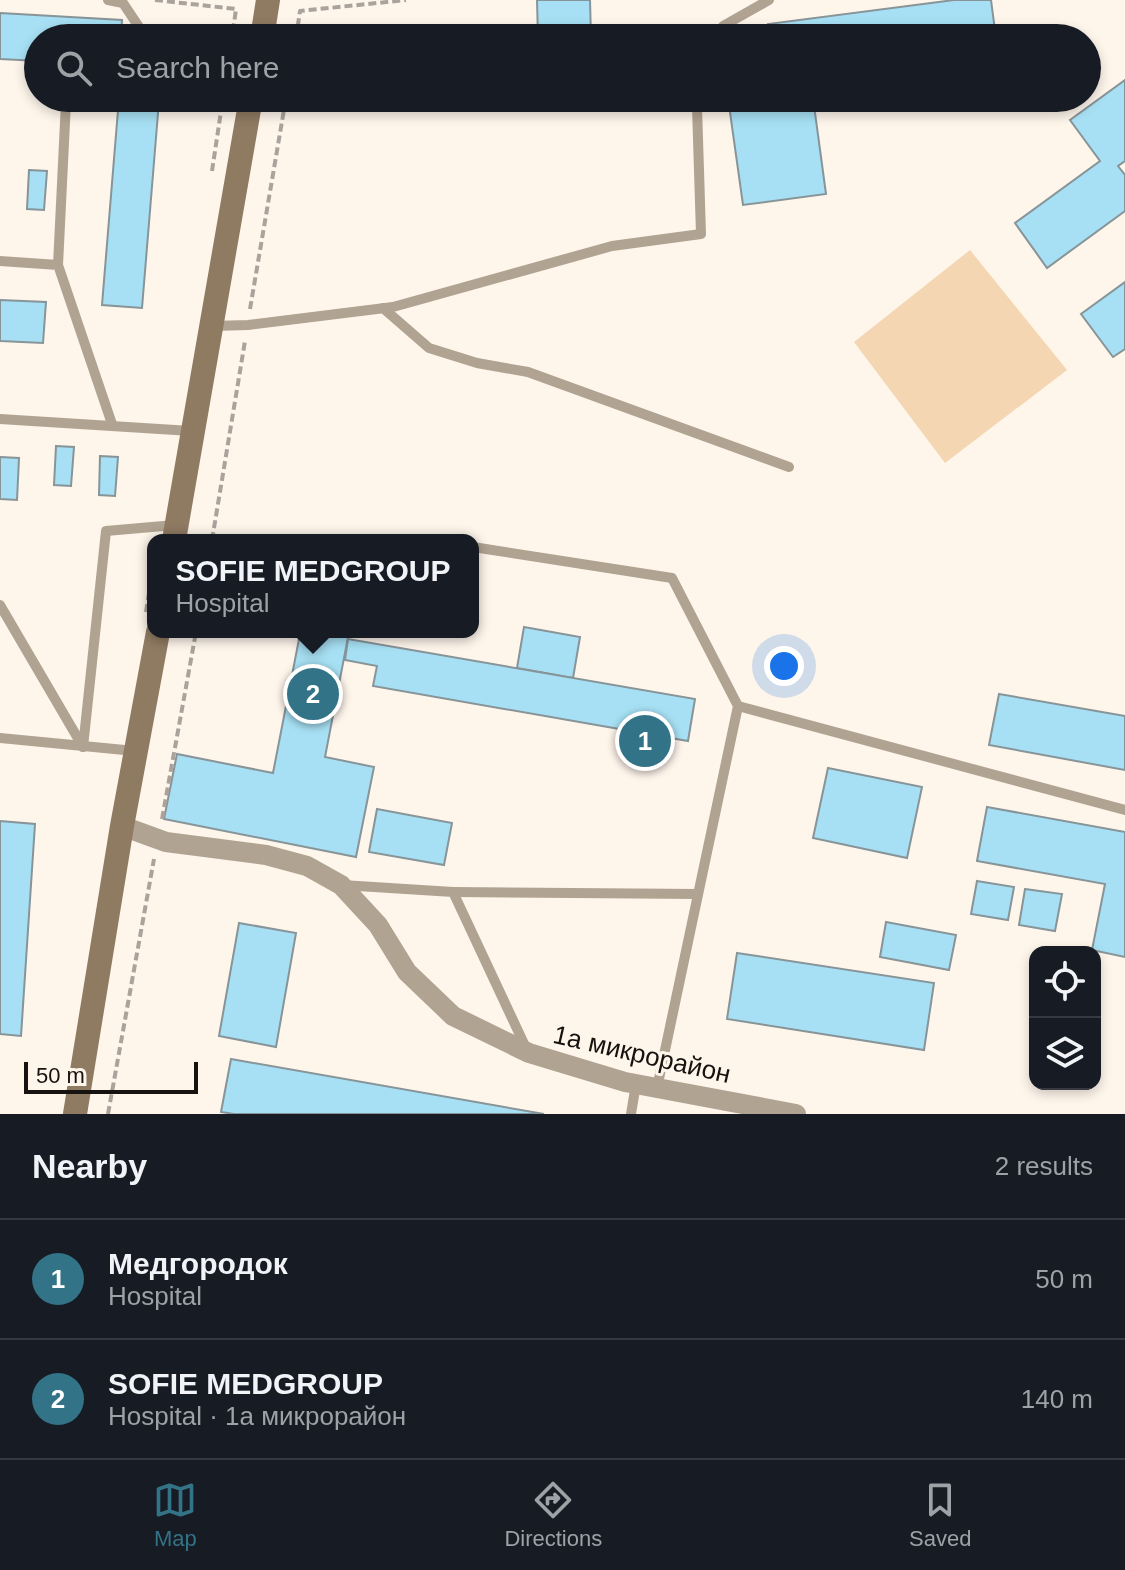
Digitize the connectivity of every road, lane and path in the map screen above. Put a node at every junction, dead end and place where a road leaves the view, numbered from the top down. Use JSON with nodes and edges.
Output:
{"nodes":[{"id":1,"x":108,"y":0,"type":"edge"},
{"id":2,"x":155,"y":0,"type":"edge"},
{"id":3,"x":268,"y":0,"type":"edge"},
{"id":4,"x":406,"y":0,"type":"edge"},
{"id":5,"x":769,"y":0,"type":"edge"},
{"id":6,"x":137,"y":24,"type":"edge"},
{"id":7,"x":234,"y":24,"type":"edge"},
{"id":8,"x":264,"y":24,"type":"edge"},
{"id":9,"x":298,"y":24,"type":"edge"},
{"id":10,"x":727,"y":24,"type":"edge"},
{"id":11,"x":66,"y":112,"type":"edge"},
{"id":12,"x":249,"y":112,"type":"edge"},
{"id":13,"x":697,"y":112,"type":"edge"},
{"id":14,"x":0,"y":261,"type":"edge"},
{"id":15,"x":58,"y":265,"type":"junction"},
{"id":16,"x":383,"y":308,"type":"junction"},
{"id":17,"x":212,"y":326,"type":"junction"},
{"id":18,"x":0,"y":419,"type":"edge"},
{"id":19,"x":112,"y":424,"type":"junction"},
{"id":20,"x":193,"y":431,"type":"junction"},
{"id":21,"x":789,"y":467,"type":"dead end"},
{"id":22,"x":175,"y":532,"type":"edge"},
{"id":23,"x":479,"y":548,"type":"edge"},
{"id":24,"x":0,"y":605,"type":"edge"},
{"id":25,"x":157,"y":638,"type":"edge"},
{"id":26,"x":195,"y":638,"type":"edge"},
{"id":27,"x":738,"y":706,"type":"junction"},
{"id":28,"x":0,"y":738,"type":"edge"},
{"id":29,"x":83,"y":747,"type":"junction"},
{"id":30,"x":137,"y":751,"type":"junction"},
{"id":31,"x":1125,"y":810,"type":"edge"},
{"id":32,"x":122,"y":826,"type":"junction"},
{"id":33,"x":158,"y":840,"type":"junction"},
{"id":34,"x":341,"y":885,"type":"junction"},
{"id":35,"x":453,"y":892,"type":"junction"},
{"id":36,"x":698,"y":894,"type":"junction"},
{"id":37,"x":529,"y":1053,"type":"junction"},
{"id":38,"x":636,"y":1084,"type":"junction"},
{"id":39,"x":657,"y":1088,"type":"junction"},
{"id":40,"x":75,"y":1114,"type":"edge"},
{"id":41,"x":108,"y":1114,"type":"edge"},
{"id":42,"x":631,"y":1114,"type":"edge"},
{"id":43,"x":796,"y":1114,"type":"edge"}],
"edges":[{"from":1,"to":6,"type":"lane"},
{"from":2,"to":7,"type":"path"},
{"from":3,"to":8,"type":"street"},
{"from":4,"to":9,"type":"path"},
{"from":5,"to":10,"type":"lane"},
{"from":11,"to":15,"type":"lane"},
{"from":12,"to":17,"type":"street"},
{"from":13,"to":16,"type":"lane"},
{"from":14,"to":15,"type":"lane"},
{"from":15,"to":19,"type":"lane"},
{"from":16,"to":17,"type":"lane"},
{"from":16,"to":21,"type":"lane"},
{"from":17,"to":20,"type":"street"},
{"from":18,"to":19,"type":"lane"},
{"from":19,"to":20,"type":"lane"},
{"from":20,"to":22,"type":"street"},
{"from":22,"to":29,"type":"lane"},
{"from":23,"to":27,"type":"lane"},
{"from":24,"to":29,"type":"lane"},
{"from":25,"to":30,"type":"street"},
{"from":26,"to":33,"type":"path"},
{"from":27,"to":31,"type":"lane"},
{"from":27,"to":36,"type":"lane"},
{"from":28,"to":29,"type":"lane"},
{"from":29,"to":30,"type":"lane"},
{"from":30,"to":32,"type":"street"},
{"from":32,"to":33,"type":"street","name":"1а микрорайон"},
{"from":32,"to":40,"type":"street"},
{"from":33,"to":34,"type":"street","name":"1а микрорайон"},
{"from":33,"to":41,"type":"path"},
{"from":34,"to":35,"type":"lane"},
{"from":34,"to":37,"type":"street","name":"1а микрорайон"},
{"from":35,"to":36,"type":"lane"},
{"from":35,"to":37,"type":"lane"},
{"from":36,"to":39,"type":"lane"},
{"from":37,"to":38,"type":"street","name":"1а микрорайон"},
{"from":38,"to":39,"type":"street","name":"1а микрорайон"},
{"from":38,"to":42,"type":"lane"},
{"from":39,"to":43,"type":"street","name":"1а микрорайон"}]}
